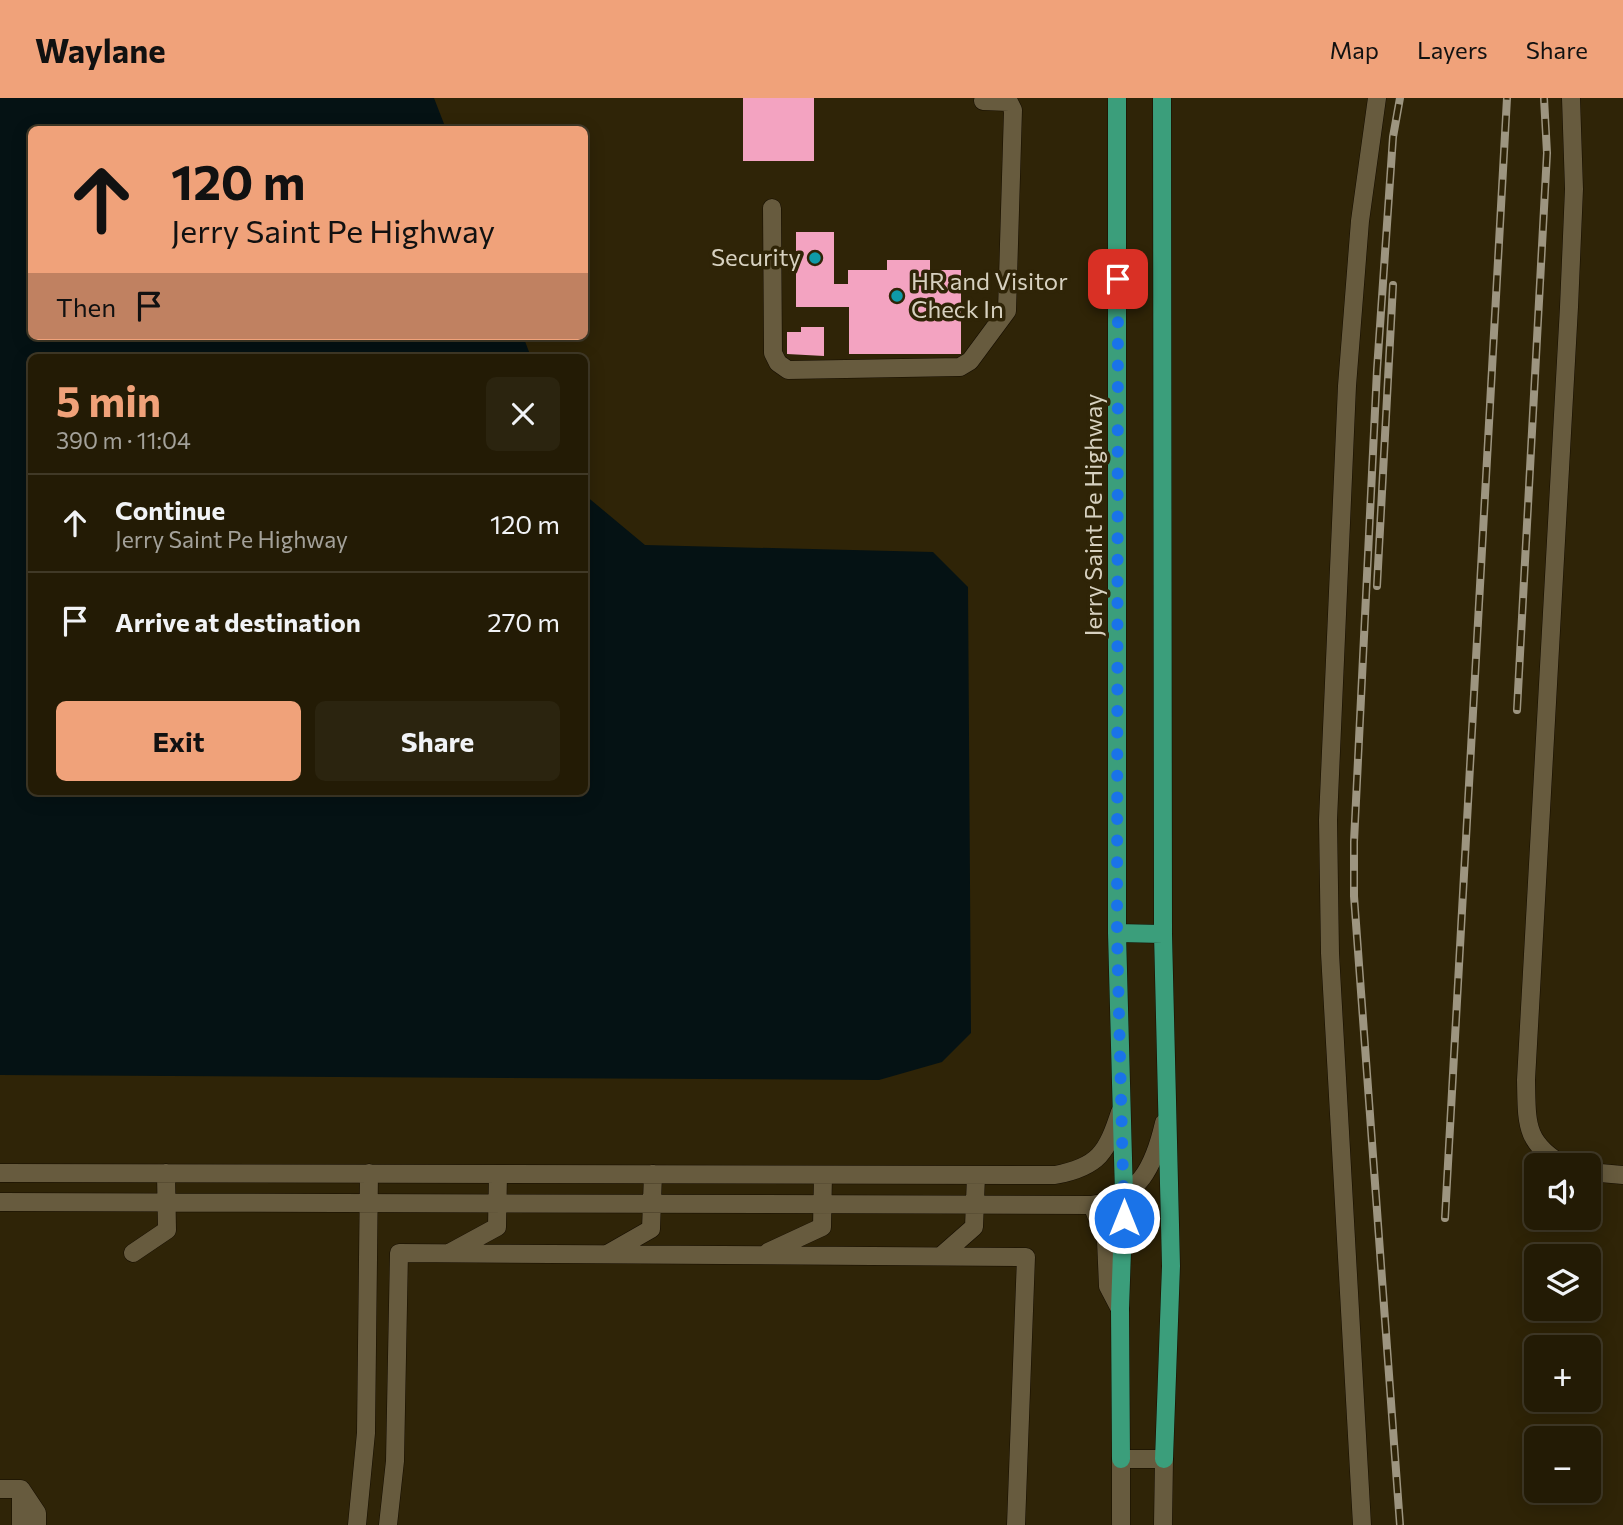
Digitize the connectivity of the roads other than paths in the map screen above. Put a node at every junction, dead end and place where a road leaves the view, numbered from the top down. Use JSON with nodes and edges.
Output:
{"nodes":[{"id":1,"x":1117,"y":98,"type":"edge"},
{"id":2,"x":1163,"y":98,"type":"edge"},
{"id":3,"x":1377,"y":98,"type":"edge"},
{"id":4,"x":1571,"y":98,"type":"edge"},
{"id":5,"x":983,"y":101,"type":"dead end"},
{"id":6,"x":772,"y":208,"type":"dead end"},
{"id":7,"x":1117,"y":933,"type":"junction"},
{"id":8,"x":1163,"y":934,"type":"junction"},
{"id":9,"x":1167,"y":1109,"type":"junction"},
{"id":10,"x":1120,"y":1112,"type":"junction"},
{"id":11,"x":1544,"y":1153,"type":"edge"},
{"id":12,"x":0,"y":1172,"type":"edge"},
{"id":13,"x":166,"y":1173,"type":"junction"},
{"id":14,"x":369,"y":1173,"type":"junction"},
{"id":15,"x":1601,"y":1173,"type":"edge"},
{"id":16,"x":498,"y":1174,"type":"junction"},
{"id":17,"x":653,"y":1174,"type":"junction"},
{"id":18,"x":823,"y":1175,"type":"junction"},
{"id":19,"x":1623,"y":1175,"type":"edge"},
{"id":20,"x":976,"y":1176,"type":"junction"},
{"id":21,"x":1124,"y":1195,"type":"junction"},
{"id":22,"x":0,"y":1202,"type":"edge"},
{"id":23,"x":167,"y":1203,"type":"junction"},
{"id":24,"x":368,"y":1203,"type":"junction"},
{"id":25,"x":498,"y":1203,"type":"junction"},
{"id":26,"x":652,"y":1203,"type":"junction"},
{"id":27,"x":823,"y":1204,"type":"junction"},
{"id":28,"x":975,"y":1204,"type":"junction"},
{"id":29,"x":1092,"y":1205,"type":"junction"},
{"id":30,"x":133,"y":1253,"type":"dead end"},
{"id":31,"x":448,"y":1254,"type":"junction"},
{"id":32,"x":606,"y":1254,"type":"junction"},
{"id":33,"x":762,"y":1255,"type":"junction"},
{"id":34,"x":941,"y":1256,"type":"junction"},
{"id":35,"x":1120,"y":1309,"type":"junction"},
{"id":36,"x":1121,"y":1459,"type":"junction"},
{"id":37,"x":1164,"y":1459,"type":"junction"},
{"id":38,"x":0,"y":1489,"type":"edge"},
{"id":39,"x":21,"y":1489,"type":"junction"},
{"id":40,"x":21,"y":1525,"type":"edge"},
{"id":41,"x":37,"y":1525,"type":"edge"},
{"id":42,"x":357,"y":1525,"type":"edge"},
{"id":43,"x":388,"y":1525,"type":"edge"},
{"id":44,"x":1016,"y":1525,"type":"edge"},
{"id":45,"x":1121,"y":1525,"type":"edge"},
{"id":46,"x":1163,"y":1525,"type":"edge"},
{"id":47,"x":1362,"y":1525,"type":"edge"}],
"edges":[{"from":1,"to":7,"type":"main road","name":"Jerry Saint Pe Highway"},
{"from":2,"to":8,"type":"main road"},
{"from":3,"to":47,"type":"lane"},
{"from":4,"to":11,"type":"lane"},
{"from":5,"to":6,"type":"lane"},
{"from":7,"to":8,"type":"main road"},
{"from":7,"to":10,"type":"main road","name":"Jerry Saint Pe Highway"},
{"from":8,"to":9,"type":"main road"},
{"from":9,"to":21,"type":"lane"},
{"from":9,"to":37,"type":"main road"},
{"from":10,"to":20,"type":"lane"},
{"from":10,"to":21,"type":"main road","name":"Jerry Saint Pe Highway"},
{"from":12,"to":13,"type":"lane"},
{"from":13,"to":14,"type":"lane"},
{"from":13,"to":23,"type":"lane"},
{"from":14,"to":16,"type":"lane"},
{"from":14,"to":24,"type":"lane"},
{"from":15,"to":19,"type":"lane"},
{"from":16,"to":17,"type":"lane"},
{"from":16,"to":25,"type":"lane"},
{"from":17,"to":18,"type":"lane"},
{"from":17,"to":26,"type":"lane"},
{"from":18,"to":20,"type":"lane"},
{"from":18,"to":27,"type":"lane"},
{"from":20,"to":28,"type":"lane"},
{"from":21,"to":29,"type":"lane"},
{"from":21,"to":35,"type":"main road","name":"Jerry Saint Pe Highway"},
{"from":22,"to":23,"type":"lane"},
{"from":23,"to":24,"type":"lane"},
{"from":23,"to":30,"type":"lane"},
{"from":24,"to":25,"type":"lane"},
{"from":24,"to":42,"type":"lane"},
{"from":25,"to":26,"type":"lane"},
{"from":25,"to":31,"type":"lane"},
{"from":26,"to":27,"type":"lane"},
{"from":26,"to":32,"type":"lane"},
{"from":27,"to":28,"type":"lane"},
{"from":27,"to":33,"type":"lane"},
{"from":28,"to":29,"type":"lane"},
{"from":28,"to":34,"type":"lane"},
{"from":29,"to":35,"type":"lane"},
{"from":31,"to":32,"type":"lane"},
{"from":31,"to":43,"type":"lane"},
{"from":32,"to":33,"type":"lane"},
{"from":33,"to":34,"type":"lane"},
{"from":34,"to":44,"type":"lane"},
{"from":35,"to":36,"type":"main road","name":"Jerry Saint Pe Highway"},
{"from":36,"to":37,"type":"lane"},
{"from":36,"to":45,"type":"lane"},
{"from":37,"to":46,"type":"lane"},
{"from":38,"to":39,"type":"lane"},
{"from":39,"to":40,"type":"lane"},
{"from":39,"to":41,"type":"lane"}]}
